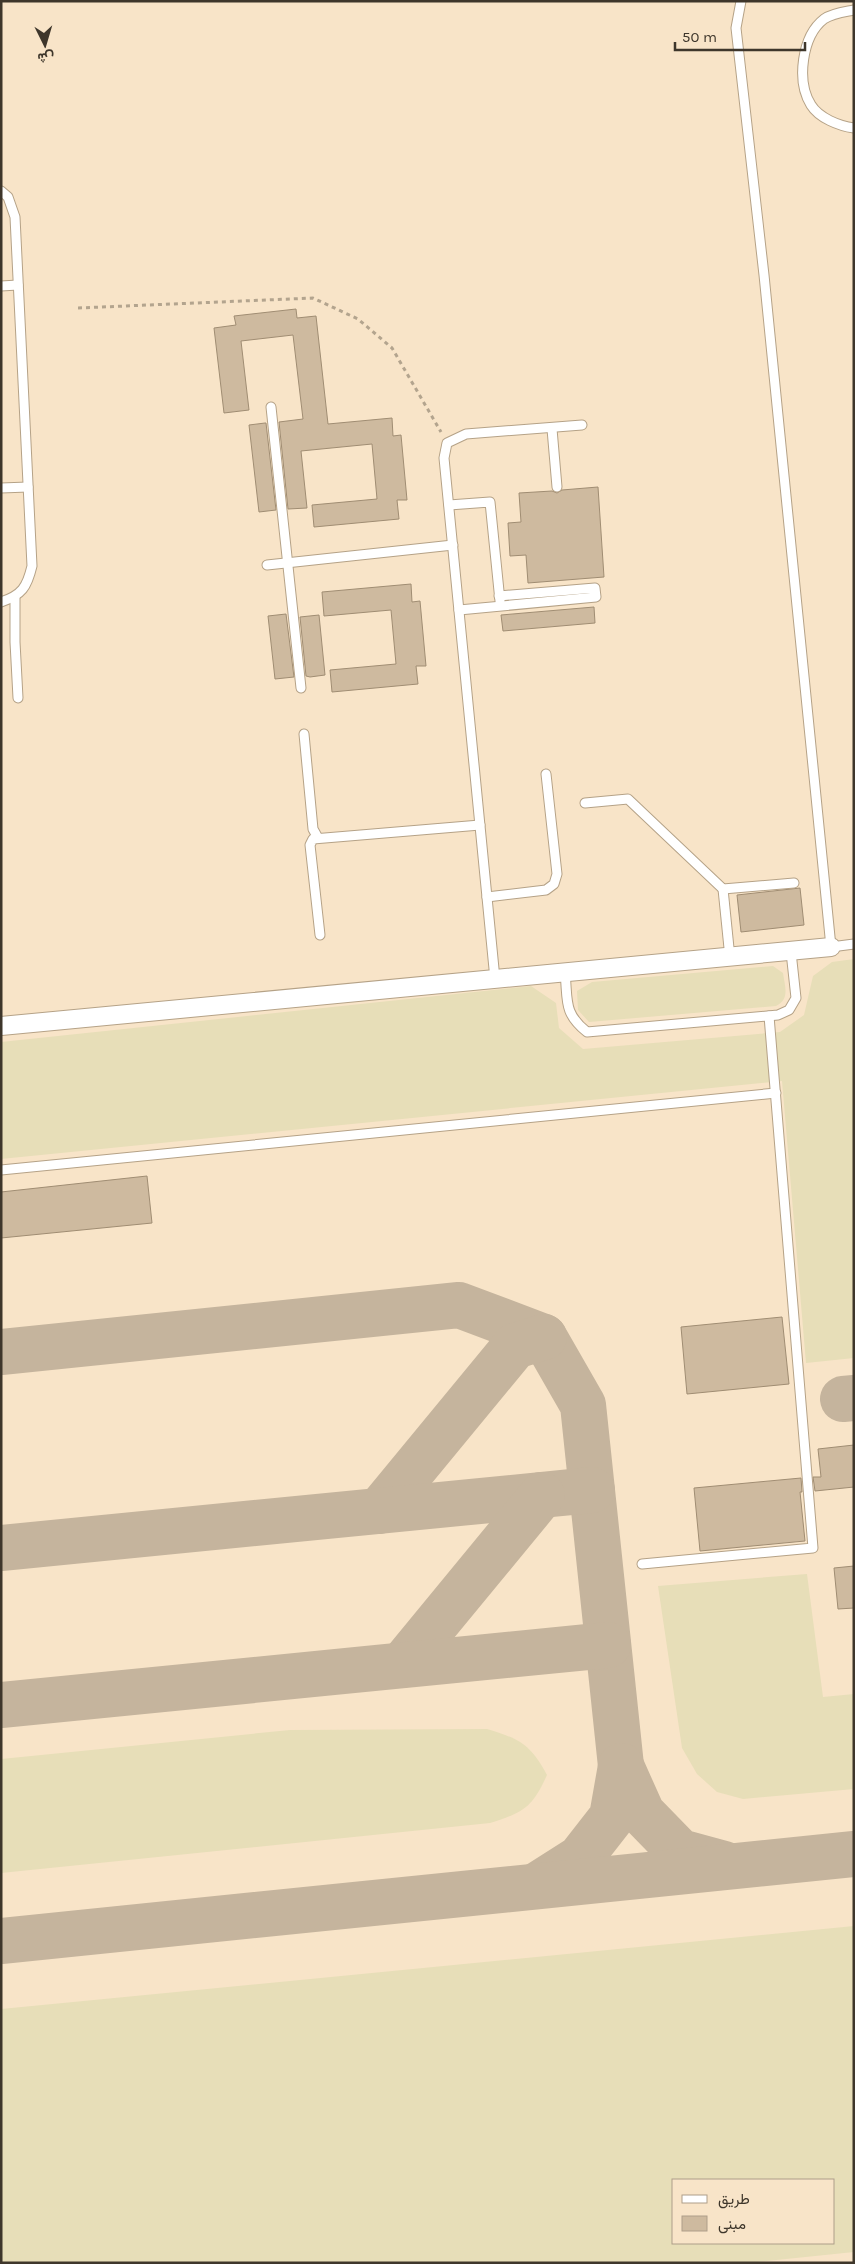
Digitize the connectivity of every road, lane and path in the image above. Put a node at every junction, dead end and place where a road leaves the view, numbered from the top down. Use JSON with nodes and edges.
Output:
{"nodes":[{"id":1,"x":741,"y":1,"type":"edge"},
{"id":2,"x":854,"y":10,"type":"edge"},
{"id":3,"x":854,"y":128,"type":"edge"},
{"id":4,"x":1,"y":191,"type":"edge"},
{"id":5,"x":18,"y":284,"type":"junction"},
{"id":6,"x":1,"y":286,"type":"edge"},
{"id":7,"x":78,"y":308,"type":"dead end"},
{"id":8,"x":271,"y":406,"type":"dead end"},
{"id":9,"x":582,"y":425,"type":"dead end"},
{"id":10,"x":552,"y":429,"type":"junction"},
{"id":11,"x":447,"y":442,"type":"junction"},
{"id":12,"x":28,"y":487,"type":"junction"},
{"id":13,"x":557,"y":487,"type":"dead end"},
{"id":14,"x":1,"y":488,"type":"edge"},
{"id":15,"x":449,"y":506,"type":"junction"},
{"id":16,"x":453,"y":545,"type":"junction"},
{"id":17,"x":286,"y":562,"type":"junction"},
{"id":18,"x":267,"y":565,"type":"dead end"},
{"id":19,"x":499,"y":596,"type":"junction"},
{"id":20,"x":15,"y":598,"type":"junction"},
{"id":21,"x":1,"y":602,"type":"edge"},
{"id":22,"x":501,"y":606,"type":"junction"},
{"id":23,"x":460,"y":610,"type":"junction"},
{"id":24,"x":301,"y":688,"type":"dead end"},
{"id":25,"x":18,"y":698,"type":"dead end"},
{"id":26,"x":304,"y":734,"type":"dead end"},
{"id":27,"x":546,"y":774,"type":"dead end"},
{"id":28,"x":585,"y":803,"type":"dead end"},
{"id":29,"x":480,"y":825,"type":"junction"},
{"id":30,"x":318,"y":838,"type":"junction"},
{"id":31,"x":794,"y":883,"type":"dead end"},
{"id":32,"x":723,"y":889,"type":"junction"},
{"id":33,"x":487,"y":897,"type":"junction"},
{"id":34,"x":320,"y":936,"type":"dead end"},
{"id":35,"x":854,"y":944,"type":"edge"},
{"id":36,"x":831,"y":947,"type":"junction"},
{"id":37,"x":791,"y":952,"type":"junction"},
{"id":38,"x":730,"y":958,"type":"junction"},
{"id":39,"x":565,"y":973,"type":"junction"},
{"id":40,"x":495,"y":979,"type":"junction"},
{"id":41,"x":769,"y":1016,"type":"junction"},
{"id":42,"x":1,"y":1026,"type":"edge"},
{"id":43,"x":776,"y":1093,"type":"junction"},
{"id":44,"x":1,"y":1170,"type":"edge"},
{"id":45,"x":642,"y":1564,"type":"dead end"}],
"edges":[{"from":1,"to":36,"type":"lane"},
{"from":2,"to":3,"type":"lane"},
{"from":4,"to":5,"type":"lane"},
{"from":5,"to":6,"type":"lane"},
{"from":5,"to":12,"type":"lane"},
{"from":7,"to":11,"type":"path"},
{"from":8,"to":17,"type":"lane"},
{"from":9,"to":10,"type":"lane"},
{"from":10,"to":11,"type":"lane"},
{"from":10,"to":13,"type":"lane"},
{"from":11,"to":15,"type":"lane"},
{"from":12,"to":14,"type":"lane"},
{"from":12,"to":20,"type":"lane"},
{"from":15,"to":16,"type":"lane"},
{"from":15,"to":19,"type":"lane"},
{"from":16,"to":17,"type":"lane"},
{"from":16,"to":23,"type":"lane"},
{"from":17,"to":18,"type":"lane"},
{"from":17,"to":24,"type":"lane"},
{"from":19,"to":22,"type":"lane"},
{"from":19,"to":22,"type":"lane"},
{"from":20,"to":21,"type":"lane"},
{"from":20,"to":25,"type":"lane"},
{"from":22,"to":23,"type":"lane"},
{"from":23,"to":29,"type":"lane"},
{"from":26,"to":30,"type":"lane"},
{"from":27,"to":33,"type":"lane"},
{"from":28,"to":32,"type":"lane"},
{"from":29,"to":30,"type":"lane"},
{"from":29,"to":33,"type":"lane"},
{"from":30,"to":34,"type":"lane"},
{"from":31,"to":32,"type":"lane"},
{"from":32,"to":38,"type":"lane"},
{"from":33,"to":40,"type":"lane"},
{"from":35,"to":36,"type":"lane"},
{"from":36,"to":37,"type":"street"},
{"from":37,"to":38,"type":"street"},
{"from":37,"to":41,"type":"lane"},
{"from":38,"to":39,"type":"street"},
{"from":39,"to":40,"type":"street"},
{"from":39,"to":41,"type":"lane"},
{"from":40,"to":42,"type":"street"},
{"from":41,"to":43,"type":"lane"},
{"from":43,"to":44,"type":"lane"},
{"from":43,"to":45,"type":"lane"}]}
